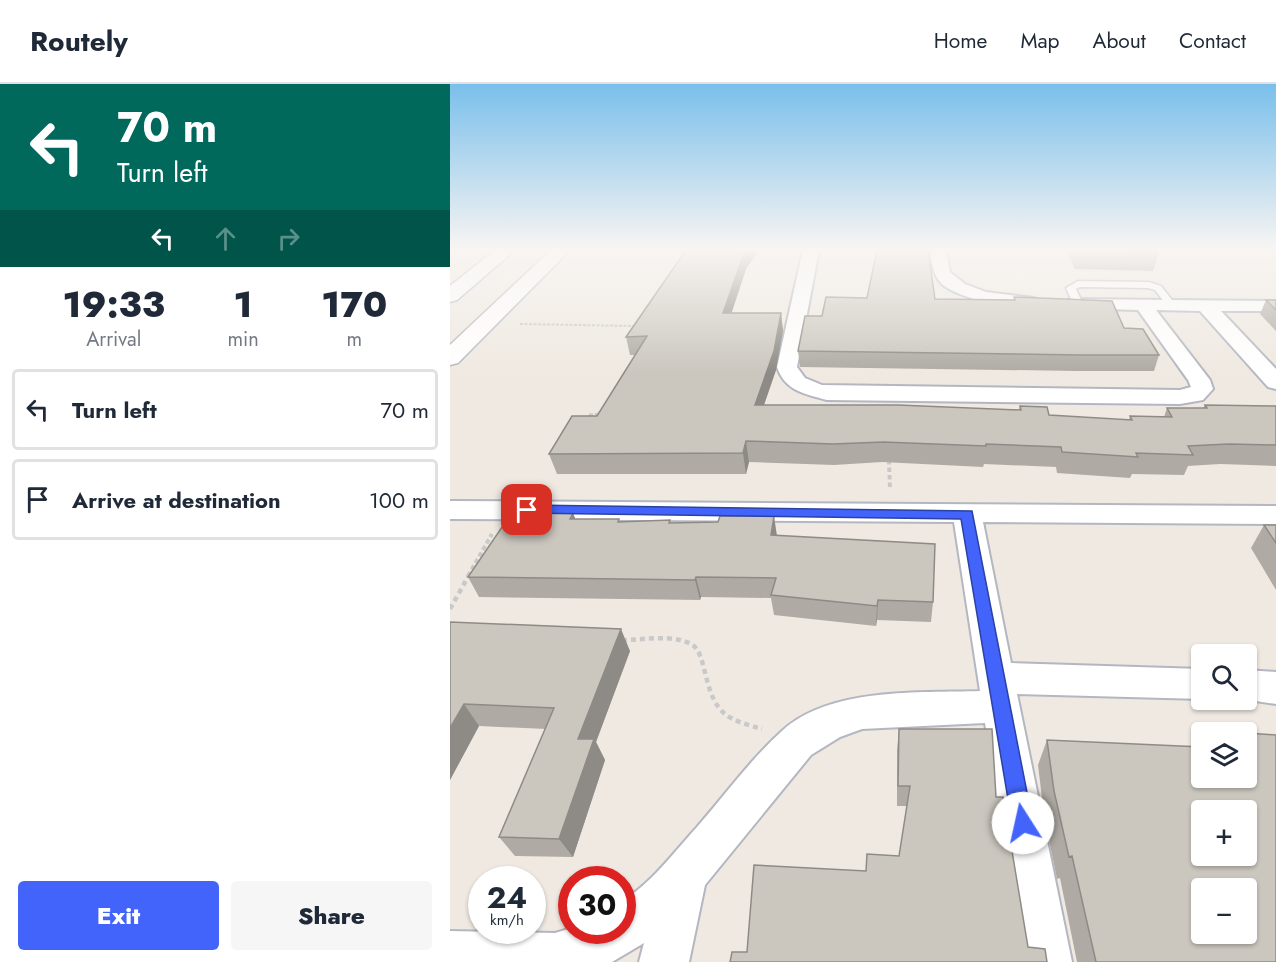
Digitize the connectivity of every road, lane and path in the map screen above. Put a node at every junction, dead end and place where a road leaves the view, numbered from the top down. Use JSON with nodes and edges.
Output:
{"nodes":[{"id":1,"x":518,"y":291,"type":"edge"},
{"id":2,"x":804,"y":291,"type":"edge"},
{"id":3,"x":966,"y":291,"type":"edge"},
{"id":4,"x":1072,"y":291,"type":"edge"},
{"id":5,"x":1160,"y":291,"type":"edge"},
{"id":6,"x":1078,"y":304,"type":"junction"},
{"id":7,"x":1143,"y":305,"type":"junction"},
{"id":8,"x":1171,"y":305,"type":"junction"},
{"id":9,"x":1205,"y":305,"type":"junction"},
{"id":10,"x":1276,"y":306,"type":"edge"},
{"id":11,"x":485,"y":324,"type":"junction"},
{"id":12,"x":643,"y":326,"type":"edge"},
{"id":13,"x":450,"y":358,"type":"edge"},
{"id":14,"x":1276,"y":382,"type":"edge"},
{"id":15,"x":612,"y":414,"type":"edge"},
{"id":16,"x":589,"y":415,"type":"edge"},
{"id":17,"x":889,"y":459,"type":"edge"},
{"id":18,"x":450,"y":510,"type":"edge"},
{"id":19,"x":505,"y":510,"type":"junction"},
{"id":20,"x":890,"y":514,"type":"junction"},
{"id":21,"x":967,"y":514,"type":"junction"},
{"id":22,"x":1276,"y":515,"type":"edge"},
{"id":23,"x":450,"y":609,"type":"edge"},
{"id":24,"x":616,"y":640,"type":"edge"},
{"id":25,"x":1191,"y":684,"type":"edge"},
{"id":26,"x":1257,"y":686,"type":"edge"},
{"id":27,"x":1276,"y":688,"type":"edge"},
{"id":28,"x":1000,"y":692,"type":"junction"},
{"id":29,"x":797,"y":742,"type":"junction"},
{"id":30,"x":684,"y":875,"type":"junction"},
{"id":31,"x":636,"y":921,"type":"edge"},
{"id":32,"x":595,"y":944,"type":"edge"},
{"id":33,"x":450,"y":956,"type":"edge"},
{"id":34,"x":664,"y":962,"type":"edge"},
{"id":35,"x":1047,"y":962,"type":"edge"}],
"edges":[{"from":1,"to":11,"type":"street"},
{"from":2,"to":7,"type":"street"},
{"from":3,"to":6,"type":"street"},
{"from":4,"to":6,"type":"lane"},
{"from":5,"to":8,"type":"lane"},
{"from":6,"to":7,"type":"street"},
{"from":7,"to":8,"type":"street"},
{"from":8,"to":9,"type":"street"},
{"from":9,"to":10,"type":"street"},
{"from":9,"to":14,"type":"street"},
{"from":11,"to":12,"type":"path"},
{"from":11,"to":13,"type":"street"},
{"from":15,"to":16,"type":"path"},
{"from":17,"to":20,"type":"path"},
{"from":18,"to":19,"type":"street"},
{"from":19,"to":20,"type":"street"},
{"from":19,"to":23,"type":"path"},
{"from":20,"to":21,"type":"street"},
{"from":21,"to":22,"type":"street"},
{"from":21,"to":28,"type":"street"},
{"from":24,"to":29,"type":"path"},
{"from":25,"to":28,"type":"street"},
{"from":26,"to":27,"type":"street"},
{"from":28,"to":29,"type":"street"},
{"from":28,"to":35,"type":"street"},
{"from":29,"to":30,"type":"street"},
{"from":30,"to":31,"type":"street"},
{"from":30,"to":34,"type":"street"},
{"from":32,"to":33,"type":"street"}]}
